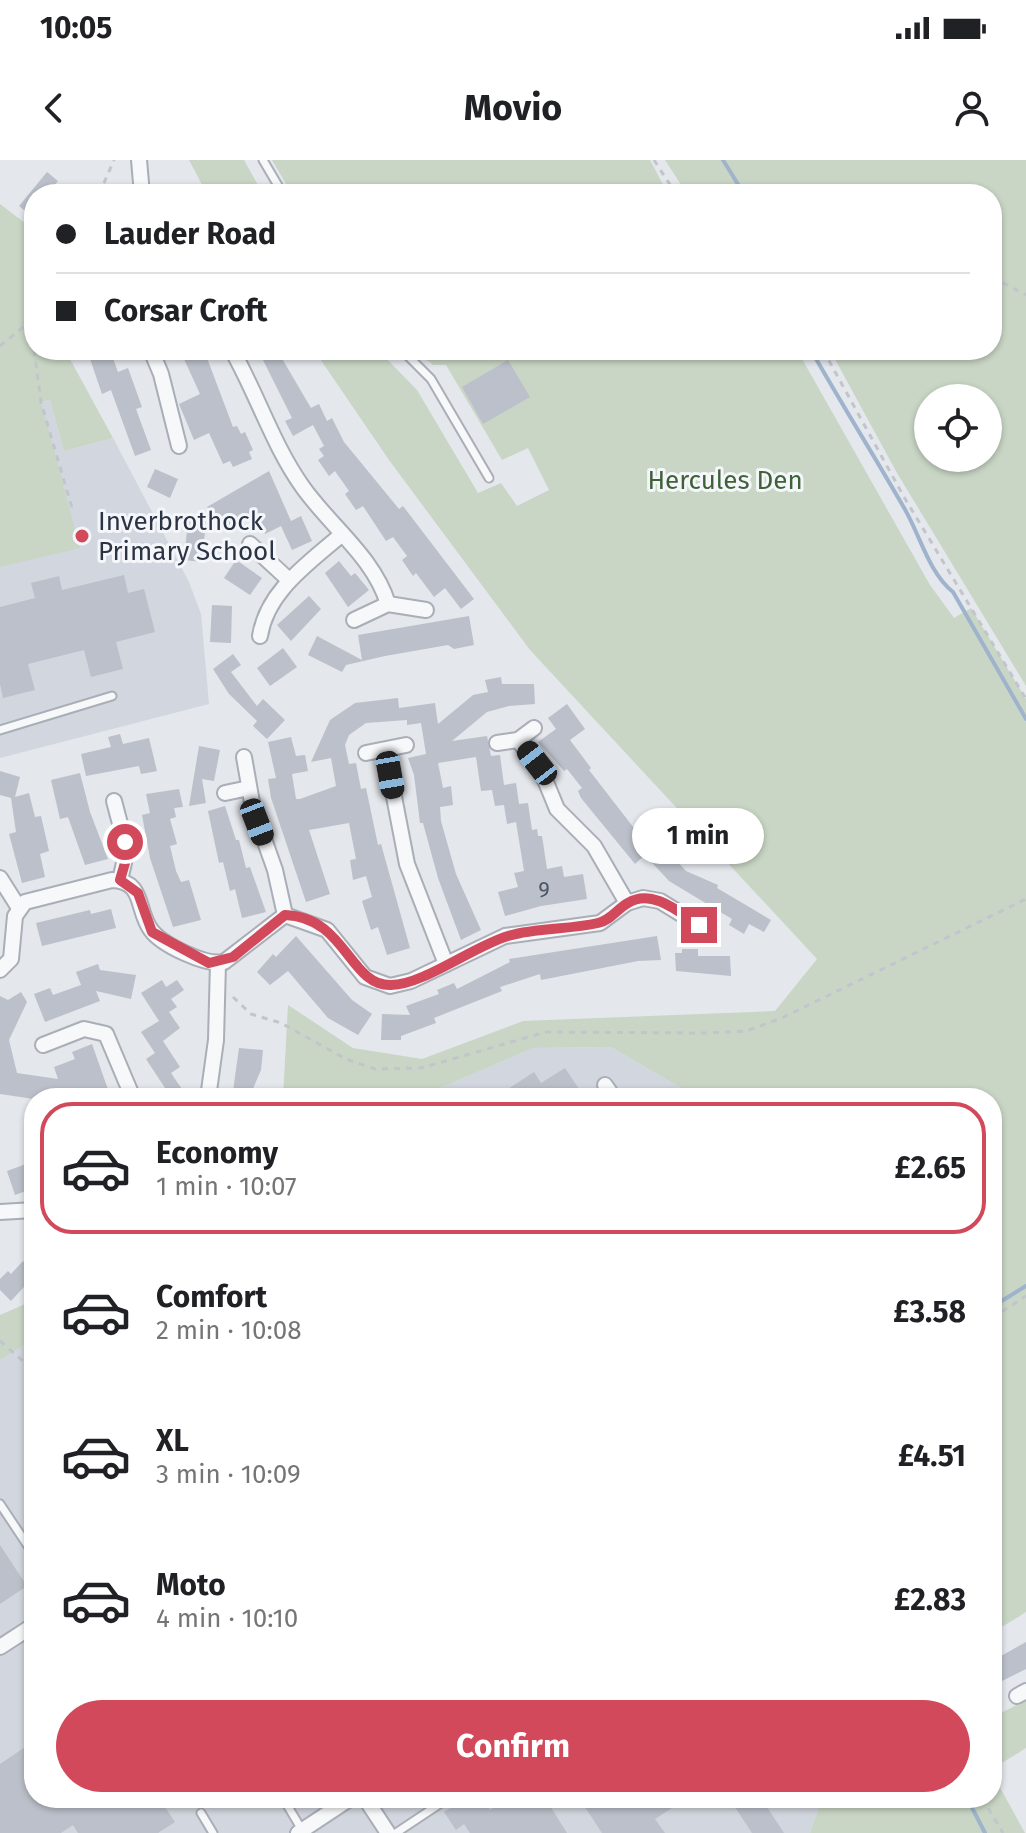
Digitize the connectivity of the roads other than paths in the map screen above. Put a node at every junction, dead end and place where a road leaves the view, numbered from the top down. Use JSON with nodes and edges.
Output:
{"nodes":[{"id":1,"x":139,"y":160,"type":"edge"},
{"id":2,"x":263,"y":160,"type":"edge"},
{"id":3,"x":141,"y":184,"type":"edge"},
{"id":4,"x":277,"y":184,"type":"edge"},
{"id":5,"x":157,"y":360,"type":"edge"},
{"id":6,"x":237,"y":360,"type":"edge"},
{"id":7,"x":412,"y":360,"type":"edge"},
{"id":8,"x":179,"y":446,"type":"dead end"},
{"id":9,"x":489,"y":478,"type":"dead end"},
{"id":10,"x":341,"y":535,"type":"junction"},
{"id":11,"x":250,"y":544,"type":"dead end"},
{"id":12,"x":289,"y":580,"type":"junction"},
{"id":13,"x":388,"y":604,"type":"junction"},
{"id":14,"x":426,"y":610,"type":"dead end"},
{"id":15,"x":354,"y":620,"type":"dead end"},
{"id":16,"x":260,"y":636,"type":"dead end"},
{"id":17,"x":112,"y":696,"type":"dead end"},
{"id":18,"x":534,"y":728,"type":"dead end"},
{"id":19,"x":0,"y":730,"type":"edge"},
{"id":20,"x":518,"y":740,"type":"junction"},
{"id":21,"x":497,"y":743,"type":"dead end"},
{"id":22,"x":406,"y":745,"type":"dead end"},
{"id":23,"x":385,"y":750,"type":"junction"},
{"id":24,"x":366,"y":753,"type":"dead end"},
{"id":25,"x":244,"y":757,"type":"dead end"},
{"id":26,"x":249,"y":788,"type":"junction"},
{"id":27,"x":225,"y":793,"type":"dead end"},
{"id":28,"x":114,"y":801,"type":"dead end"},
{"id":29,"x":0,"y":878,"type":"edge"},
{"id":30,"x":120,"y":880,"type":"junction"},
{"id":31,"x":627,"y":903,"type":"junction"},
{"id":32,"x":19,"y":908,"type":"junction"},
{"id":33,"x":285,"y":915,"type":"junction"},
{"id":34,"x":699,"y":925,"type":"dead end"},
{"id":35,"x":218,"y":963,"type":"junction"},
{"id":36,"x":446,"y":964,"type":"junction"},
{"id":37,"x":0,"y":970,"type":"edge"},
{"id":38,"x":43,"y":1045,"type":"dead end"},
{"id":39,"x":605,"y":1085,"type":"dead end"},
{"id":40,"x":129,"y":1088,"type":"edge"},
{"id":41,"x":210,"y":1088,"type":"edge"},
{"id":42,"x":607,"y":1088,"type":"edge"},
{"id":43,"x":24,"y":1211,"type":"edge"},
{"id":44,"x":0,"y":1212,"type":"edge"},
{"id":45,"x":0,"y":1504,"type":"edge"},
{"id":46,"x":24,"y":1540,"type":"edge"},
{"id":47,"x":24,"y":1631,"type":"edge"},
{"id":48,"x":0,"y":1647,"type":"edge"},
{"id":49,"x":288,"y":1808,"type":"edge"},
{"id":50,"x":336,"y":1808,"type":"edge"},
{"id":51,"x":372,"y":1808,"type":"edge"},
{"id":52,"x":434,"y":1808,"type":"edge"},
{"id":53,"x":201,"y":1813,"type":"dead end"},
{"id":54,"x":300,"y":1832,"type":"edge"},
{"id":55,"x":213,"y":1833,"type":"edge"},
{"id":56,"x":388,"y":1833,"type":"edge"},
{"id":57,"x":396,"y":1833,"type":"edge"}],
"edges":[{"from":1,"to":3,"type":"street"},
{"from":2,"to":4,"type":"lane"},
{"from":5,"to":8,"type":"street"},
{"from":6,"to":10,"type":"street"},
{"from":7,"to":9,"type":"lane"},
{"from":10,"to":12,"type":"street"},
{"from":10,"to":13,"type":"street"},
{"from":11,"to":12,"type":"street"},
{"from":12,"to":16,"type":"street"},
{"from":13,"to":14,"type":"street"},
{"from":13,"to":15,"type":"street"},
{"from":17,"to":19,"type":"lane"},
{"from":18,"to":20,"type":"street"},
{"from":20,"to":21,"type":"street"},
{"from":20,"to":31,"type":"street"},
{"from":22,"to":23,"type":"street"},
{"from":23,"to":24,"type":"street"},
{"from":23,"to":36,"type":"street"},
{"from":25,"to":26,"type":"street"},
{"from":26,"to":27,"type":"street"},
{"from":26,"to":33,"type":"street"},
{"from":28,"to":30,"type":"street"},
{"from":29,"to":32,"type":"street"},
{"from":30,"to":32,"type":"street"},
{"from":30,"to":35,"type":"street"},
{"from":31,"to":34,"type":"street"},
{"from":31,"to":36,"type":"street"},
{"from":32,"to":37,"type":"street"},
{"from":33,"to":35,"type":"street"},
{"from":33,"to":36,"type":"street"},
{"from":35,"to":41,"type":"street"},
{"from":38,"to":40,"type":"street"},
{"from":39,"to":42,"type":"street"},
{"from":43,"to":44,"type":"street"},
{"from":45,"to":46,"type":"lane"},
{"from":47,"to":48,"type":"street"},
{"from":49,"to":54,"type":"lane"},
{"from":50,"to":54,"type":"street"},
{"from":51,"to":56,"type":"street"},
{"from":52,"to":57,"type":"lane"},
{"from":53,"to":55,"type":"lane"}]}
